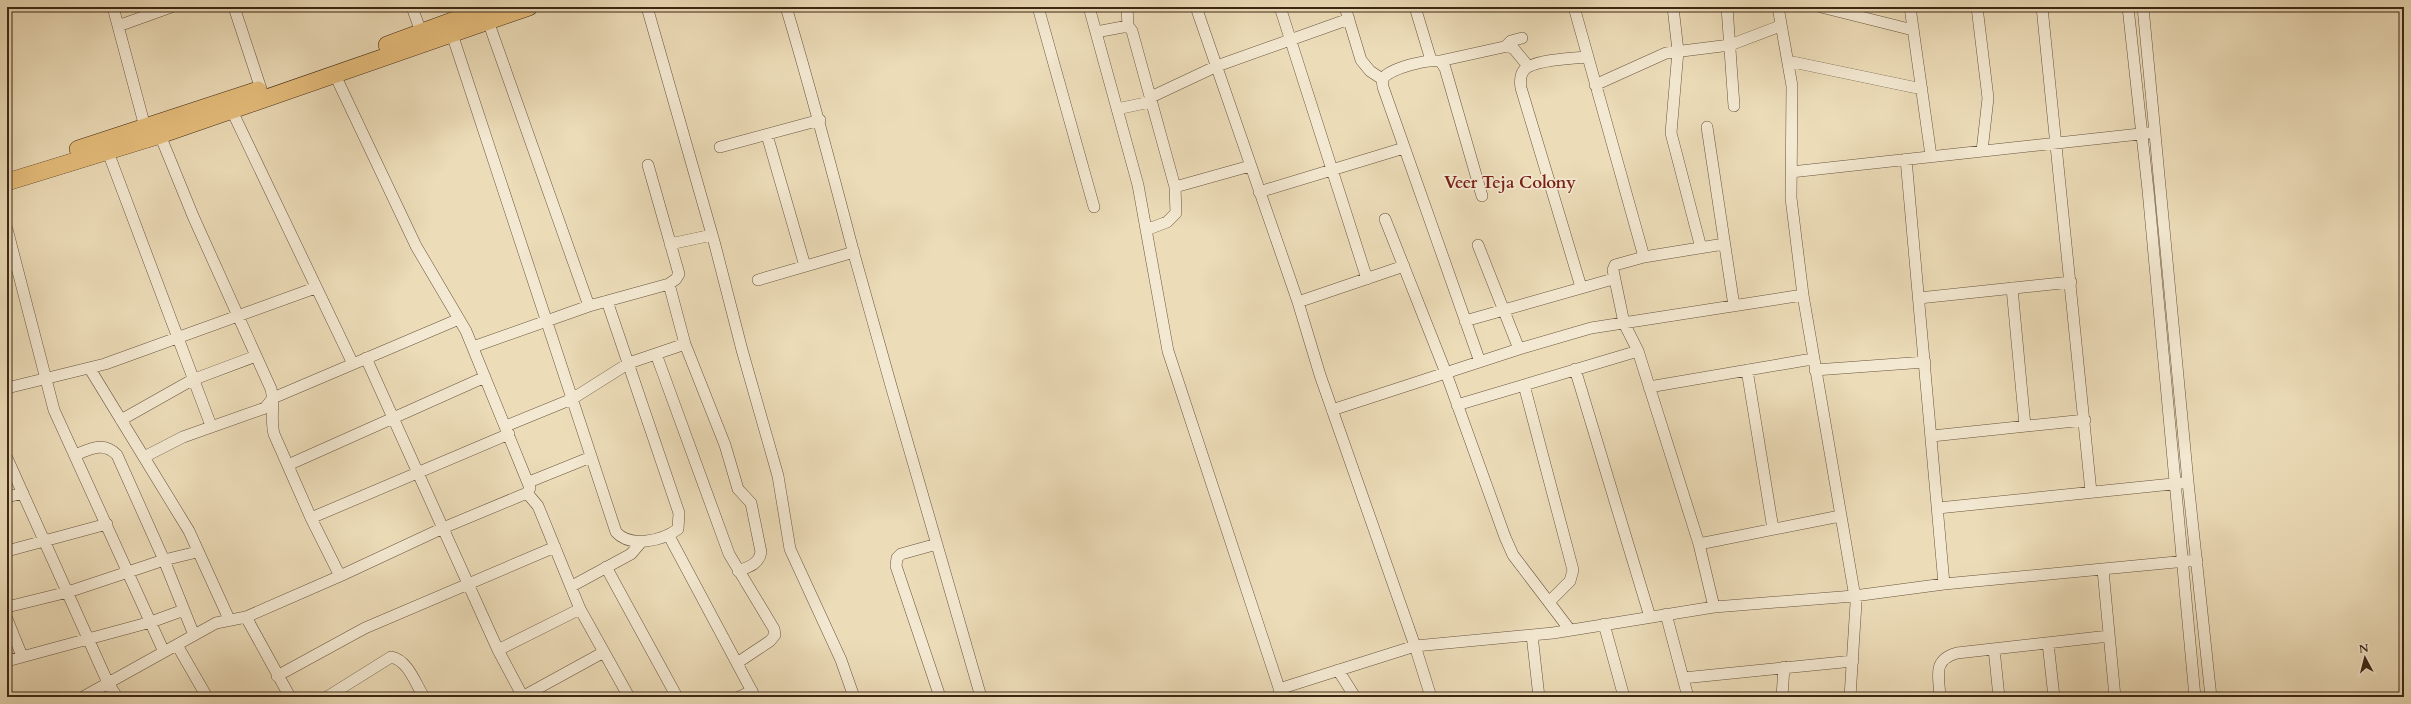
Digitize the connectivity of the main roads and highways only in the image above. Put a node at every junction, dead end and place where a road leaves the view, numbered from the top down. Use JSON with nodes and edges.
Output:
{"nodes":[{"id":1,"x":530,"y":7,"type":"edge"},
{"id":2,"x":489,"y":14,"type":"edge"},
{"id":3,"x":7,"y":170,"type":"edge"},
{"id":4,"x":7,"y":182,"type":"edge"}],
"edges":[{"from":1,"to":2,"type":"main road"},
{"from":2,"to":3,"type":"main road"},
{"from":2,"to":4,"type":"main road"}]}
